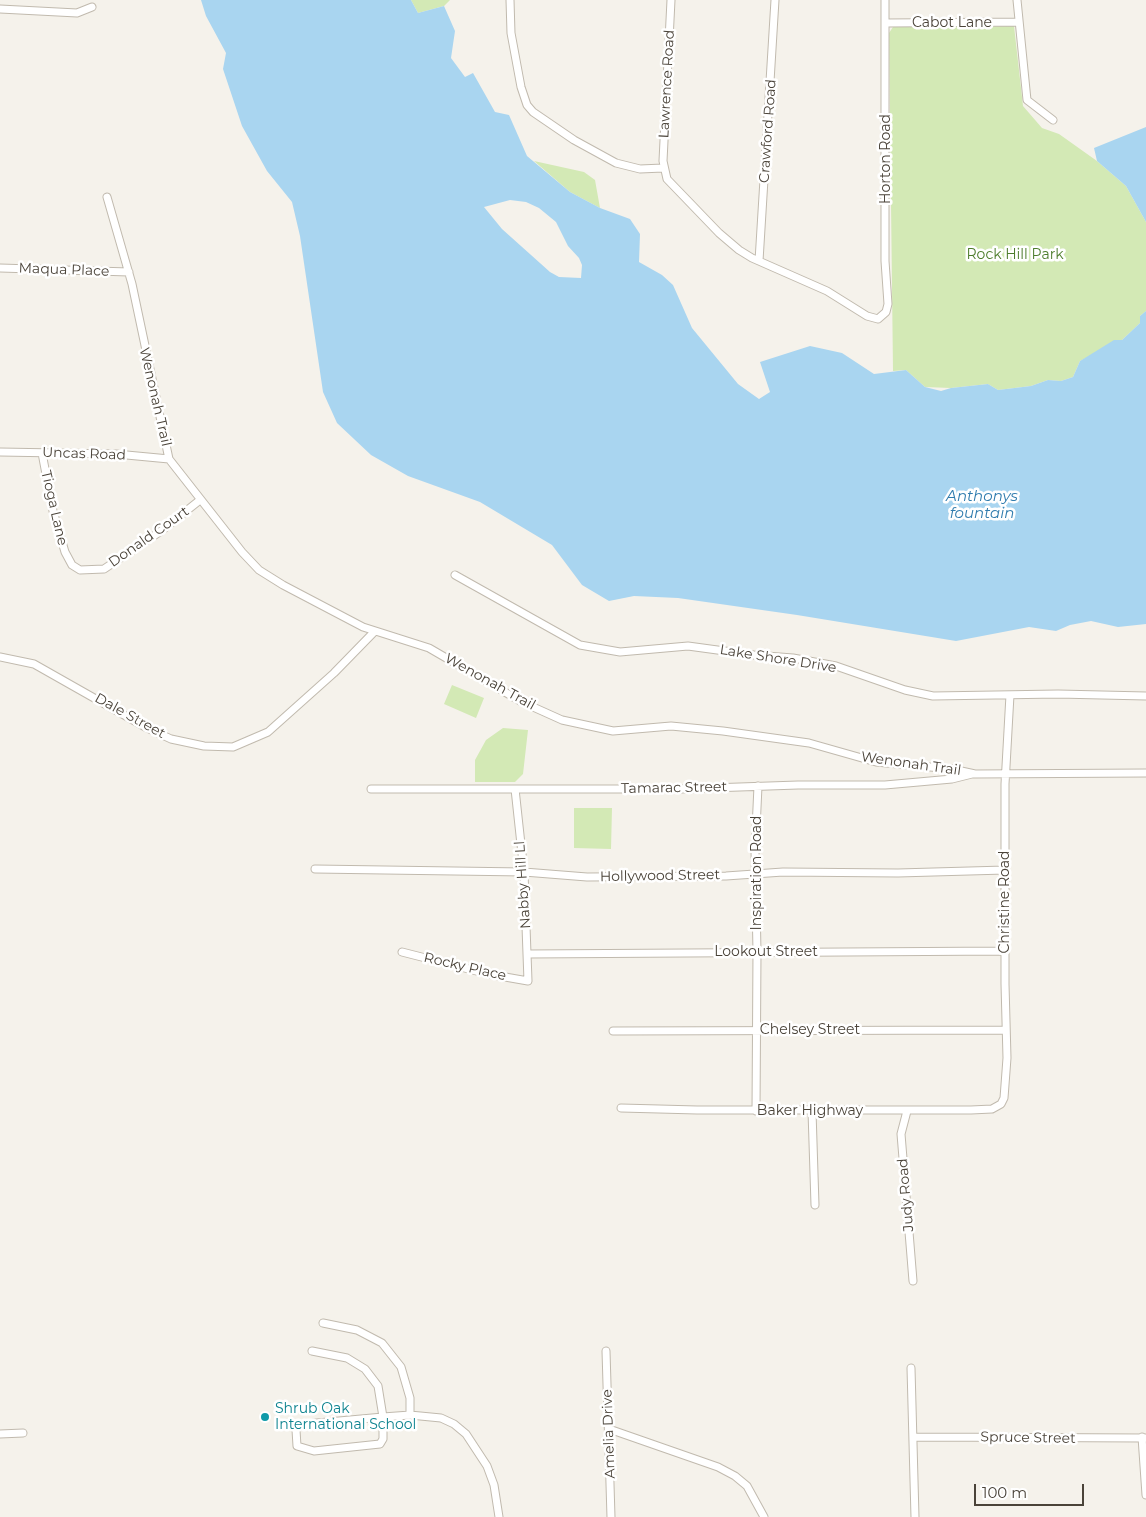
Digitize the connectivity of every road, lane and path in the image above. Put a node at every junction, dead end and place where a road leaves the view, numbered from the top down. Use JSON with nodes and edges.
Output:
{"nodes":[{"id":1,"x":510,"y":0,"type":"edge"},
{"id":2,"x":671,"y":0,"type":"edge"},
{"id":3,"x":775,"y":0,"type":"edge"},
{"id":4,"x":885,"y":0,"type":"edge"},
{"id":5,"x":1017,"y":0,"type":"edge"},
{"id":6,"x":92,"y":7,"type":"dead end"},
{"id":7,"x":0,"y":9,"type":"edge"},
{"id":8,"x":1018,"y":22,"type":"junction"},
{"id":9,"x":886,"y":23,"type":"junction"},
{"id":10,"x":1053,"y":120,"type":"dead end"},
{"id":11,"x":663,"y":168,"type":"junction"},
{"id":12,"x":107,"y":197,"type":"dead end"},
{"id":13,"x":760,"y":261,"type":"junction"},
{"id":14,"x":0,"y":268,"type":"edge"},
{"id":15,"x":129,"y":272,"type":"junction"},
{"id":16,"x":0,"y":452,"type":"edge"},
{"id":17,"x":42,"y":453,"type":"junction"},
{"id":18,"x":169,"y":458,"type":"junction"},
{"id":19,"x":200,"y":500,"type":"junction"},
{"id":20,"x":97,"y":571,"type":"joint"},
{"id":21,"x":455,"y":575,"type":"dead end"},
{"id":22,"x":374,"y":632,"type":"junction"},
{"id":23,"x":0,"y":657,"type":"edge"},
{"id":24,"x":1010,"y":695,"type":"junction"},
{"id":25,"x":1146,"y":696,"type":"edge"},
{"id":26,"x":1146,"y":773,"type":"edge"},
{"id":27,"x":975,"y":774,"type":"junction"},
{"id":28,"x":1005,"y":774,"type":"junction"},
{"id":29,"x":758,"y":786,"type":"junction"},
{"id":30,"x":515,"y":788,"type":"junction"},
{"id":31,"x":371,"y":790,"type":"dead end"},
{"id":32,"x":315,"y":870,"type":"dead end"},
{"id":33,"x":1005,"y":870,"type":"junction"},
{"id":34,"x":524,"y":872,"type":"junction"},
{"id":35,"x":755,"y":874,"type":"junction"},
{"id":36,"x":1005,"y":951,"type":"junction"},
{"id":37,"x":402,"y":952,"type":"dead end"},
{"id":38,"x":758,"y":952,"type":"junction"},
{"id":39,"x":528,"y":954,"type":"junction"},
{"id":40,"x":528,"y":981,"type":"joint"},
{"id":41,"x":756,"y":1030,"type":"junction"},
{"id":42,"x":1006,"y":1030,"type":"junction"},
{"id":43,"x":613,"y":1031,"type":"dead end"},
{"id":44,"x":998,"y":1106,"type":"joint"},
{"id":45,"x":621,"y":1108,"type":"dead end"},
{"id":46,"x":907,"y":1110,"type":"junction"},
{"id":47,"x":756,"y":1111,"type":"junction"},
{"id":48,"x":812,"y":1111,"type":"junction"},
{"id":49,"x":816,"y":1205,"type":"dead end"},
{"id":50,"x":913,"y":1281,"type":"dead end"},
{"id":51,"x":323,"y":1323,"type":"dead end"},
{"id":52,"x":312,"y":1351,"type":"dead end"},
{"id":53,"x":606,"y":1351,"type":"dead end"},
{"id":54,"x":912,"y":1368,"type":"dead end"},
{"id":55,"x":410,"y":1415,"type":"junction"},
{"id":56,"x":383,"y":1417,"type":"junction"},
{"id":57,"x":609,"y":1429,"type":"junction"},
{"id":58,"x":23,"y":1432,"type":"dead end"},
{"id":59,"x":0,"y":1434,"type":"edge"},
{"id":60,"x":914,"y":1437,"type":"junction"},
{"id":61,"x":1144,"y":1438,"type":"edge"},
{"id":62,"x":1146,"y":1495,"type":"edge"},
{"id":63,"x":499,"y":1517,"type":"edge"},
{"id":64,"x":612,"y":1517,"type":"edge"},
{"id":65,"x":764,"y":1517,"type":"edge"},
{"id":66,"x":915,"y":1517,"type":"edge"}],
"edges":[{"from":1,"to":11,"type":"street"},
{"from":2,"to":11,"type":"street","name":"Lawrence Road"},
{"from":3,"to":13,"type":"street","name":"Crawford Road"},
{"from":4,"to":9,"type":"street","name":"Horton Road"},
{"from":5,"to":8,"type":"street"},
{"from":6,"to":7,"type":"street"},
{"from":8,"to":9,"type":"street","name":"Cabot Lane"},
{"from":8,"to":10,"type":"street"},
{"from":9,"to":13,"type":"street","name":"Horton Road"},
{"from":11,"to":13,"type":"street"},
{"from":12,"to":15,"type":"street","name":"Wenonah Trail"},
{"from":14,"to":15,"type":"street","name":"Maqua Place"},
{"from":15,"to":18,"type":"street","name":"Wenonah Trail"},
{"from":16,"to":17,"type":"street","name":"Uncas Road"},
{"from":17,"to":18,"type":"street","name":"Uncas Road"},
{"from":17,"to":20,"type":"street","name":"Tioga Lane"},
{"from":18,"to":19,"type":"street","name":"Wenonah Trail"},
{"from":19,"to":20,"type":"street","name":"Donald Court"},
{"from":19,"to":22,"type":"street","name":"Wenonah Trail"},
{"from":21,"to":24,"type":"street","name":"Lake Shore Drive"},
{"from":22,"to":23,"type":"street","name":"Dale Street"},
{"from":22,"to":27,"type":"street","name":"Wenonah Trail"},
{"from":24,"to":25,"type":"street","name":"Lake Shore Drive"},
{"from":24,"to":28,"type":"street","name":"Christine Road"},
{"from":26,"to":28,"type":"street","name":"Wenonah Trail"},
{"from":27,"to":28,"type":"street","name":"Wenonah Trail"},
{"from":27,"to":29,"type":"street","name":"Tamarac Street"},
{"from":28,"to":33,"type":"street","name":"Christine Road"},
{"from":29,"to":30,"type":"street","name":"Tamarac Street"},
{"from":29,"to":35,"type":"street","name":"Inspiration Road"},
{"from":30,"to":31,"type":"street","name":"Tamarac Street"},
{"from":30,"to":34,"type":"street","name":"Nabby Hill Ll"},
{"from":32,"to":34,"type":"street","name":"Hollywood Street"},
{"from":33,"to":35,"type":"street","name":"Hollywood Street"},
{"from":33,"to":36,"type":"street","name":"Christine Road"},
{"from":34,"to":35,"type":"street","name":"Hollywood Street"},
{"from":34,"to":39,"type":"street","name":"Nabby Hill Ll"},
{"from":35,"to":38,"type":"street","name":"Inspiration Road"},
{"from":36,"to":38,"type":"street","name":"Lookout Street"},
{"from":36,"to":42,"type":"street","name":"Christine Road"},
{"from":37,"to":40,"type":"street","name":"Rocky Place"},
{"from":38,"to":39,"type":"street","name":"Lookout Street"},
{"from":38,"to":41,"type":"street","name":"Inspiration Road"},
{"from":39,"to":40,"type":"street","name":"Nabby Hill Ll"},
{"from":41,"to":42,"type":"street","name":"Chelsey Street"},
{"from":41,"to":43,"type":"street","name":"Chelsey Street"},
{"from":41,"to":47,"type":"street","name":"Inspiration Road"},
{"from":42,"to":44,"type":"street","name":"Christine Road"},
{"from":44,"to":46,"type":"street","name":"Baker Highway"},
{"from":45,"to":47,"type":"street","name":"Baker Highway"},
{"from":46,"to":48,"type":"street","name":"Baker Highway"},
{"from":46,"to":50,"type":"street","name":"Judy Road"},
{"from":47,"to":48,"type":"street","name":"Baker Highway"},
{"from":48,"to":49,"type":"street"},
{"from":51,"to":55,"type":"street"},
{"from":52,"to":56,"type":"street"},
{"from":53,"to":57,"type":"street","name":"Amelia Drive"},
{"from":54,"to":60,"type":"street"},
{"from":55,"to":56,"type":"street"},
{"from":55,"to":63,"type":"street"},
{"from":56,"to":56,"type":"street"},
{"from":57,"to":64,"type":"street","name":"Amelia Drive"},
{"from":57,"to":65,"type":"street"},
{"from":58,"to":59,"type":"street"},
{"from":60,"to":61,"type":"street","name":"Spruce Street"},
{"from":60,"to":66,"type":"street"},
{"from":61,"to":62,"type":"street"}]}
